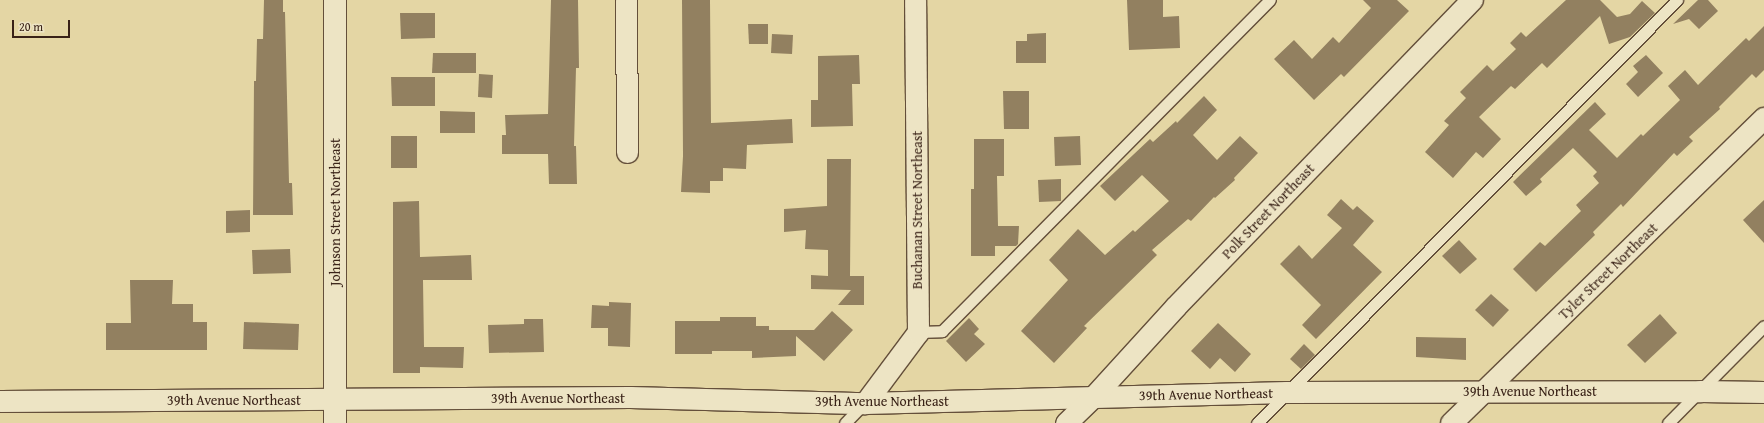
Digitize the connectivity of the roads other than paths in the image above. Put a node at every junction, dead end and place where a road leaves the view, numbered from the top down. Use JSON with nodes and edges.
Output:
{"nodes":[{"id":1,"x":335,"y":0,"type":"edge"},
{"id":2,"x":626,"y":0,"type":"edge"},
{"id":3,"x":915,"y":0,"type":"edge"},
{"id":4,"x":1270,"y":0,"type":"edge"},
{"id":5,"x":1472,"y":0,"type":"edge"},
{"id":6,"x":1677,"y":0,"type":"edge"},
{"id":7,"x":1764,"y":118,"type":"edge"},
{"id":8,"x":627,"y":152,"type":"dead end"},
{"id":9,"x":1764,"y":326,"type":"edge"},
{"id":10,"x":918,"y":332,"type":"junction"},
{"id":11,"x":1484,"y":391,"type":"junction"},
{"id":12,"x":1700,"y":391,"type":"junction"},
{"id":13,"x":1287,"y":392,"type":"junction"},
{"id":14,"x":1764,"y":392,"type":"edge"},
{"id":15,"x":1093,"y":397,"type":"junction"},
{"id":16,"x":335,"y":399,"type":"junction"},
{"id":17,"x":0,"y":401,"type":"edge"},
{"id":18,"x":865,"y":403,"type":"junction"},
{"id":19,"x":335,"y":423,"type":"edge"},
{"id":20,"x":845,"y":423,"type":"edge"},
{"id":21,"x":1066,"y":423,"type":"edge"},
{"id":22,"x":1257,"y":423,"type":"edge"},
{"id":23,"x":1451,"y":423,"type":"edge"},
{"id":24,"x":1668,"y":423,"type":"edge"}],
"edges":[{"from":1,"to":16,"type":"street","name":"Johnson Street Northeast"},
{"from":2,"to":8,"type":"street"},
{"from":3,"to":10,"type":"street","name":"Buchanan Street Northeast"},
{"from":4,"to":10,"type":"lane"},
{"from":5,"to":15,"type":"street","name":"Polk Street Northeast"},
{"from":6,"to":13,"type":"lane"},
{"from":7,"to":11,"type":"street","name":"Tyler Street Northeast"},
{"from":9,"to":12,"type":"lane"},
{"from":10,"to":18,"type":"street"},
{"from":11,"to":12,"type":"street","name":"39th Avenue Northeast"},
{"from":11,"to":13,"type":"street","name":"39th Avenue Northeast"},
{"from":11,"to":23,"type":"street","name":"Tyler Street Northeast"},
{"from":12,"to":14,"type":"street","name":"39th Avenue Northeast"},
{"from":12,"to":24,"type":"lane"},
{"from":13,"to":15,"type":"street","name":"39th Avenue Northeast"},
{"from":13,"to":22,"type":"lane"},
{"from":15,"to":18,"type":"street","name":"39th Avenue Northeast"},
{"from":15,"to":21,"type":"street","name":"Polk Street Northeast"},
{"from":16,"to":17,"type":"street","name":"39th Avenue Northeast"},
{"from":16,"to":18,"type":"street","name":"39th Avenue Northeast"},
{"from":16,"to":19,"type":"street","name":"Johnson Street Northeast"},
{"from":18,"to":20,"type":"lane"}]}
